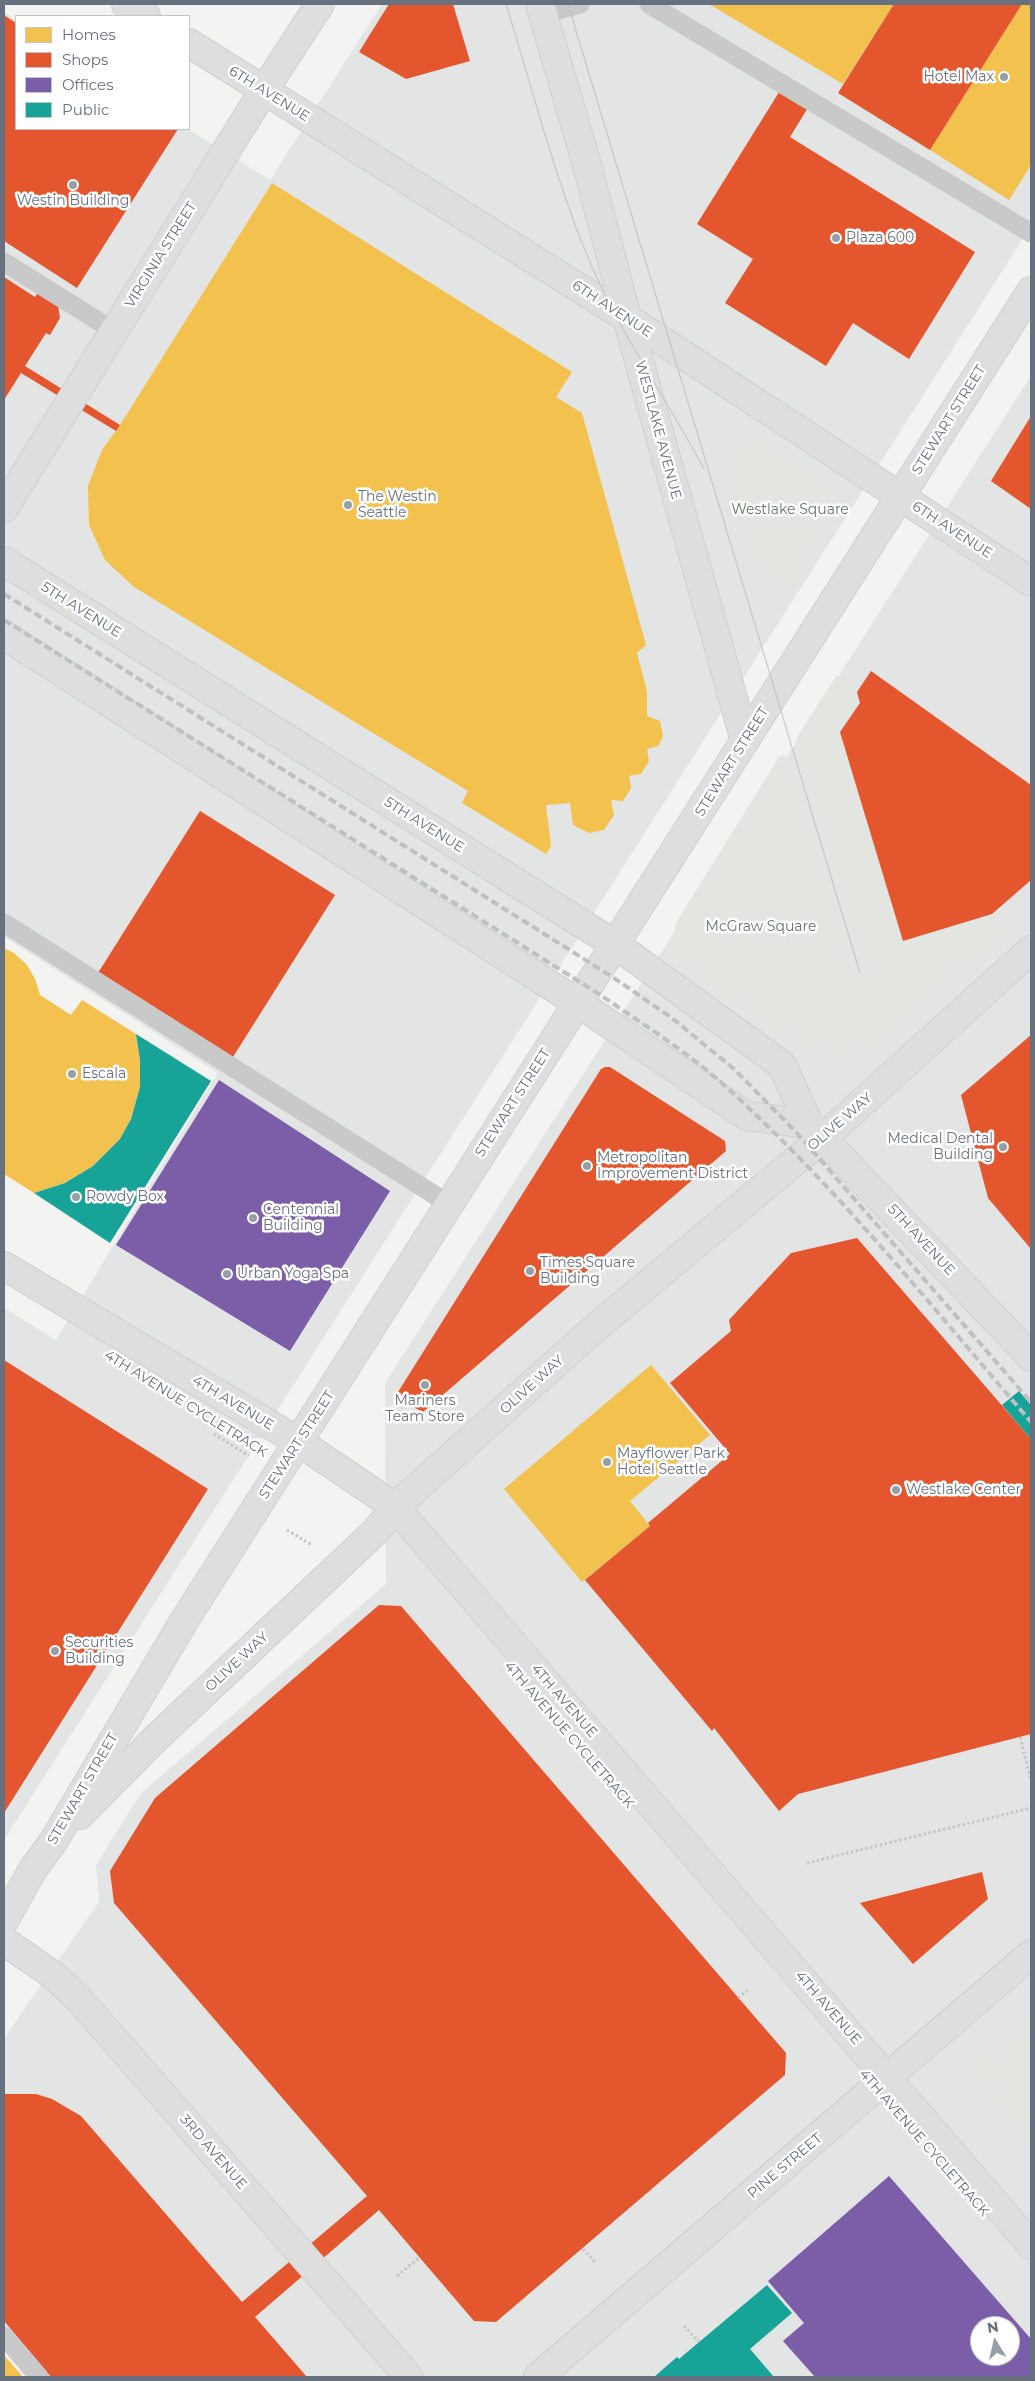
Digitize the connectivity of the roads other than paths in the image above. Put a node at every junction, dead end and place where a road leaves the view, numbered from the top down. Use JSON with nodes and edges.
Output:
{"nodes":[{"id":1,"x":126,"y":4,"type":"edge"},
{"id":2,"x":320,"y":4,"type":"edge"},
{"id":3,"x":580,"y":4,"type":"edge"},
{"id":4,"x":649,"y":4,"type":"edge"},
{"id":5,"x":541,"y":9,"type":"edge"},
{"id":6,"x":144,"y":15,"type":"edge"},
{"id":7,"x":190,"y":44,"type":"edge"},
{"id":8,"x":264,"y":90,"type":"junction"},
{"id":9,"x":1031,"y":233,"type":"edge"},
{"id":10,"x":4,"y":262,"type":"edge"},
{"id":11,"x":1031,"y":291,"type":"edge"},
{"id":12,"x":627,"y":318,"type":"junction"},
{"id":13,"x":114,"y":331,"type":"junction"},
{"id":14,"x":900,"y":497,"type":"junction"},
{"id":15,"x":4,"y":508,"type":"edge"},
{"id":16,"x":4,"y":561,"type":"edge"},
{"id":17,"x":1031,"y":582,"type":"edge"},
{"id":18,"x":4,"y":635,"type":"edge"},
{"id":19,"x":746,"y":741,"type":"junction"},
{"id":20,"x":4,"y":923,"type":"edge"},
{"id":21,"x":616,"y":945,"type":"junction"},
{"id":22,"x":1031,"y":950,"type":"edge"},
{"id":23,"x":578,"y":1003,"type":"junction"},
{"id":24,"x":816,"y":1130,"type":"junction"},
{"id":25,"x":449,"y":1204,"type":"junction"},
{"id":26,"x":4,"y":1266,"type":"edge"},
{"id":27,"x":1031,"y":1356,"type":"edge"},
{"id":28,"x":299,"y":1442,"type":"junction"},
{"id":29,"x":395,"y":1507,"type":"junction"},
{"id":30,"x":53,"y":1842,"type":"junction"},
{"id":31,"x":4,"y":1921,"type":"edge"},
{"id":32,"x":4,"y":1940,"type":"edge"},
{"id":33,"x":1031,"y":1954,"type":"edge"},
{"id":34,"x":887,"y":2077,"type":"junction"},
{"id":35,"x":1031,"y":2245,"type":"edge"},
{"id":36,"x":4,"y":2336,"type":"edge"},
{"id":37,"x":38,"y":2377,"type":"edge"},
{"id":38,"x":410,"y":2377,"type":"edge"},
{"id":39,"x":538,"y":2377,"type":"edge"}],
"edges":[{"from":1,"to":6,"type":"main road"},
{"from":2,"to":8,"type":"main road","name":"VIRGINIA STREET"},
{"from":3,"to":5,"type":"lane"},
{"from":4,"to":9,"type":"lane"},
{"from":5,"to":12,"type":"main road","name":"WESTLAKE AVENUE"},
{"from":7,"to":8,"type":"main road","name":"6TH AVENUE"},
{"from":8,"to":12,"type":"main road","name":"6TH AVENUE"},
{"from":8,"to":13,"type":"main road","name":"VIRGINIA STREET"},
{"from":10,"to":13,"type":"lane"},
{"from":11,"to":14,"type":"main road","name":"STEWART STREET"},
{"from":12,"to":14,"type":"main road","name":"6TH AVENUE"},
{"from":12,"to":19,"type":"main road","name":"WESTLAKE AVENUE"},
{"from":13,"to":15,"type":"main road","name":"VIRGINIA STREET"},
{"from":14,"to":17,"type":"main road","name":"6TH AVENUE"},
{"from":14,"to":19,"type":"main road","name":"STEWART STREET"},
{"from":16,"to":21,"type":"main road","name":"5TH AVENUE"},
{"from":18,"to":23,"type":"main road"},
{"from":19,"to":21,"type":"main road","name":"STEWART STREET"},
{"from":20,"to":25,"type":"lane"},
{"from":21,"to":23,"type":"main road","name":"STEWART STREET"},
{"from":21,"to":24,"type":"main road","name":"5TH AVENUE"},
{"from":22,"to":24,"type":"main road","name":"OLIVE WAY"},
{"from":23,"to":24,"type":"main road"},
{"from":23,"to":25,"type":"main road","name":"STEWART STREET"},
{"from":24,"to":27,"type":"main road","name":"5TH AVENUE"},
{"from":24,"to":29,"type":"main road","name":"OLIVE WAY"},
{"from":25,"to":28,"type":"main road","name":"STEWART STREET"},
{"from":26,"to":28,"type":"main road","name":"4TH AVENUE"},
{"from":28,"to":29,"type":"main road","name":"4TH AVENUE"},
{"from":28,"to":30,"type":"main road","name":"STEWART STREET"},
{"from":29,"to":30,"type":"main road","name":"OLIVE WAY"},
{"from":29,"to":34,"type":"main road","name":"4TH AVENUE"},
{"from":30,"to":31,"type":"main road","name":"STEWART STREET"},
{"from":32,"to":38,"type":"main road","name":"3RD AVENUE"},
{"from":33,"to":34,"type":"main road","name":"PINE STREET"},
{"from":34,"to":35,"type":"main road","name":"4TH AVENUE"},
{"from":34,"to":39,"type":"main road","name":"PINE STREET"},
{"from":36,"to":37,"type":"lane"}]}
